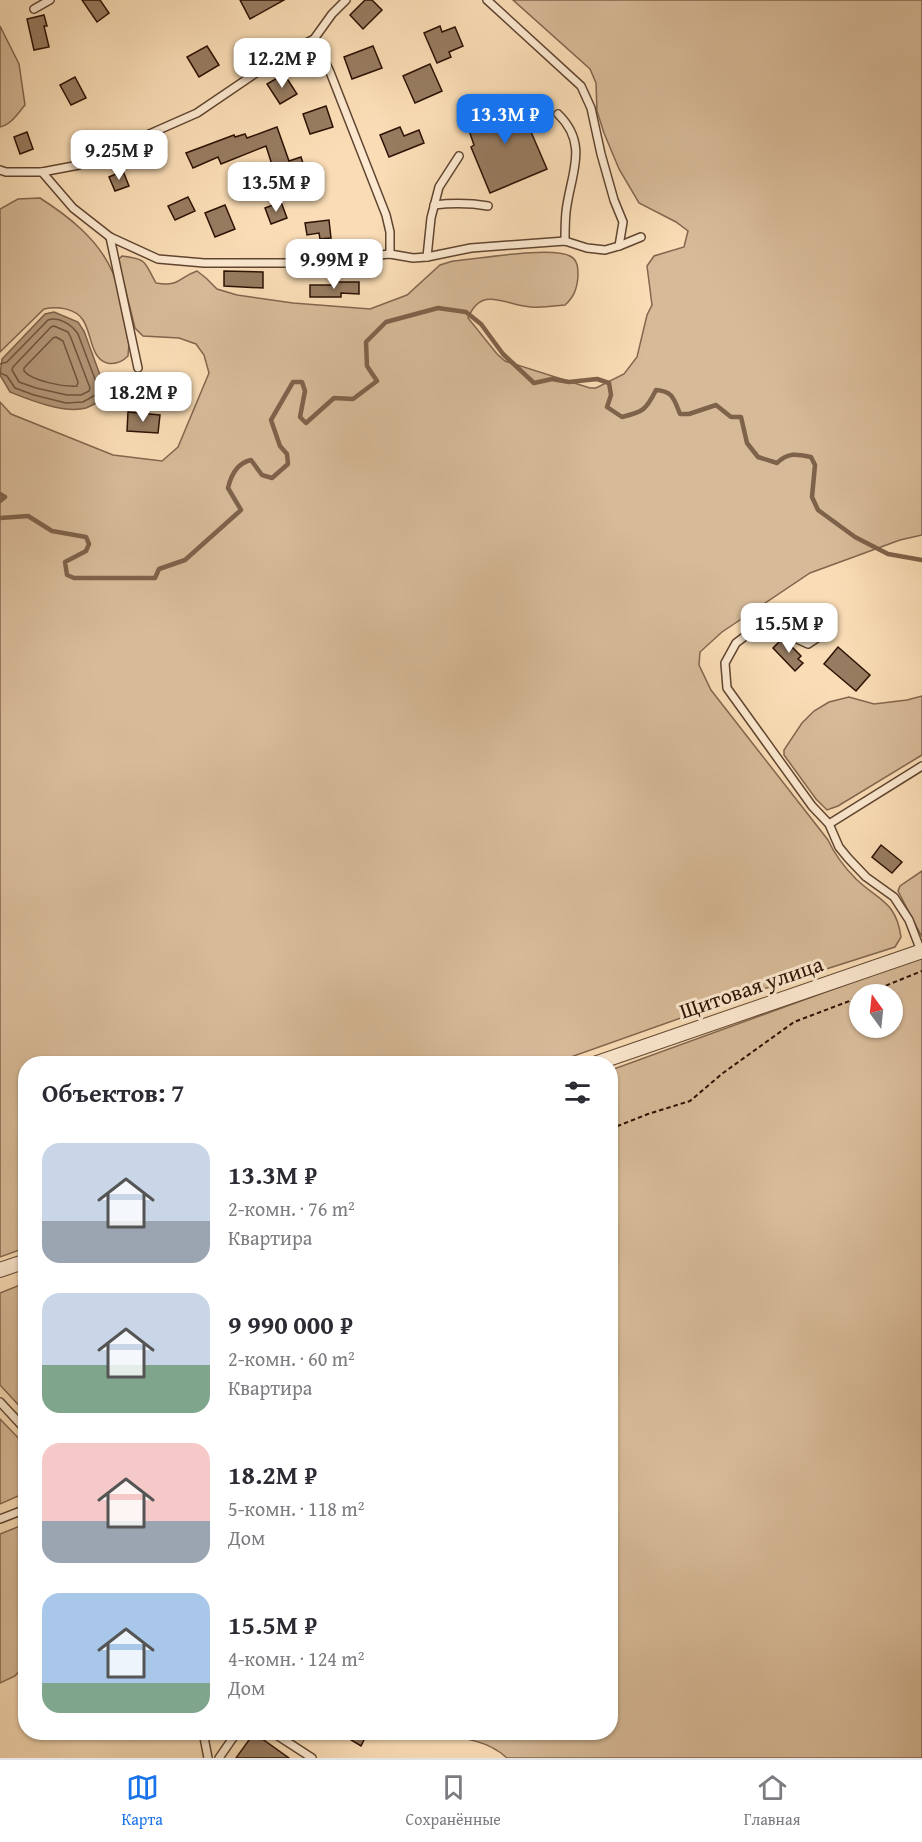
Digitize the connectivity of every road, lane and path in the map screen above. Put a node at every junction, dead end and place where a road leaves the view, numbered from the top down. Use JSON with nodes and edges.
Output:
{"nodes":[{"id":1,"x":50,"y":0,"type":"edge"},
{"id":2,"x":346,"y":0,"type":"edge"},
{"id":3,"x":487,"y":0,"type":"edge"},
{"id":4,"x":34,"y":9,"type":"dead end"},
{"id":5,"x":314,"y":39,"type":"junction"},
{"id":6,"x":558,"y":114,"type":"dead end"},
{"id":7,"x":459,"y":156,"type":"dead end"},
{"id":8,"x":0,"y":170,"type":"edge"},
{"id":9,"x":42,"y":172,"type":"junction"},
{"id":10,"x":434,"y":206,"type":"junction"},
{"id":11,"x":488,"y":206,"type":"dead end"},
{"id":12,"x":110,"y":237,"type":"junction"},
{"id":13,"x":641,"y":237,"type":"dead end"},
{"id":14,"x":565,"y":241,"type":"junction"},
{"id":15,"x":619,"y":246,"type":"junction"},
{"id":16,"x":390,"y":254,"type":"junction"},
{"id":17,"x":427,"y":257,"type":"junction"},
{"id":18,"x":138,"y":368,"type":"dead end"},
{"id":19,"x":826,"y":632,"type":"dead end"},
{"id":20,"x":922,"y":766,"type":"edge"},
{"id":21,"x":829,"y":824,"type":"junction"},
{"id":22,"x":921,"y":951,"type":"edge"},
{"id":23,"x":922,"y":971,"type":"edge"},
{"id":24,"x":890,"y":984,"type":"edge"},
{"id":25,"x":849,"y":1001,"type":"edge"},
{"id":26,"x":617,"y":1056,"type":"edge"},
{"id":27,"x":618,"y":1127,"type":"edge"},
{"id":28,"x":18,"y":1264,"type":"edge"},
{"id":29,"x":0,"y":1270,"type":"edge"},
{"id":30,"x":0,"y":1402,"type":"edge"},
{"id":31,"x":18,"y":1421,"type":"edge"},
{"id":32,"x":18,"y":1512,"type":"edge"},
{"id":33,"x":0,"y":1519,"type":"edge"},
{"id":34,"x":205,"y":1740,"type":"edge"},
{"id":35,"x":231,"y":1740,"type":"edge"},
{"id":36,"x":284,"y":1740,"type":"edge"},
{"id":37,"x":208,"y":1758,"type":"edge"},
{"id":38,"x":219,"y":1758,"type":"edge"},
{"id":39,"x":312,"y":1758,"type":"edge"}],
"edges":[{"from":1,"to":4,"type":"lane"},
{"from":2,"to":5,"type":"lane"},
{"from":3,"to":15,"type":"lane"},
{"from":5,"to":9,"type":"lane"},
{"from":5,"to":16,"type":"lane"},
{"from":6,"to":14,"type":"lane"},
{"from":7,"to":10,"type":"lane"},
{"from":8,"to":9,"type":"lane"},
{"from":9,"to":12,"type":"lane"},
{"from":10,"to":11,"type":"lane"},
{"from":10,"to":17,"type":"lane"},
{"from":12,"to":16,"type":"lane"},
{"from":12,"to":18,"type":"lane"},
{"from":13,"to":15,"type":"lane"},
{"from":14,"to":15,"type":"lane"},
{"from":14,"to":17,"type":"lane"},
{"from":16,"to":17,"type":"lane"},
{"from":19,"to":21,"type":"lane"},
{"from":20,"to":21,"type":"lane"},
{"from":21,"to":22,"type":"lane"},
{"from":22,"to":26,"type":"street","name":"Щитовая улица"},
{"from":23,"to":24,"type":"path"},
{"from":25,"to":27,"type":"path"},
{"from":28,"to":29,"type":"street"},
{"from":30,"to":31,"type":"lane"},
{"from":32,"to":33,"type":"lane"},
{"from":34,"to":37,"type":"lane"},
{"from":35,"to":38,"type":"lane"},
{"from":36,"to":39,"type":"lane"}]}
